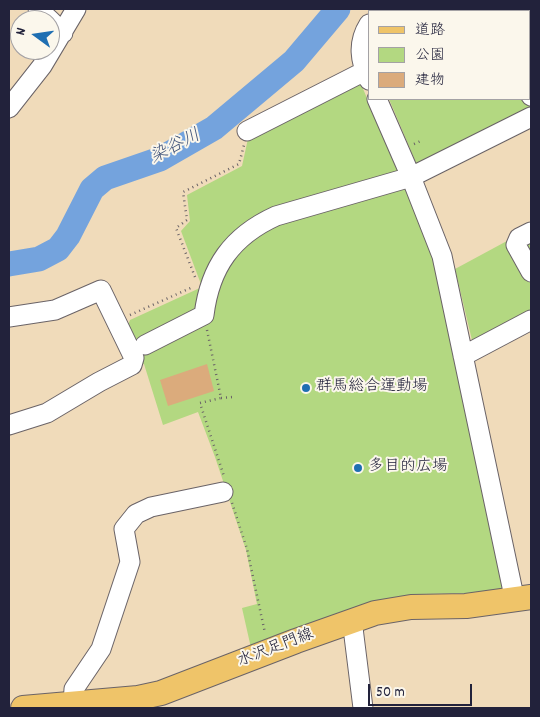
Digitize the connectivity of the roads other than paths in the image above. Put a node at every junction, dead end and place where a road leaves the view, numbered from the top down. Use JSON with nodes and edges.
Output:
{"nodes":[{"id":1,"x":76,"y":9,"type":"edge"},
{"id":2,"x":60,"y":20,"type":"edge"},
{"id":3,"x":368,"y":26,"type":"edge"},
{"id":4,"x":44,"y":60,"type":"edge"},
{"id":5,"x":367,"y":76,"type":"edge"},
{"id":6,"x":377,"y":100,"type":"edge"},
{"id":7,"x":9,"y":108,"type":"edge"},
{"id":8,"x":531,"y":117,"type":"edge"},
{"id":9,"x":247,"y":131,"type":"road end"},
{"id":10,"x":411,"y":177,"type":"junction"},
{"id":11,"x":531,"y":232,"type":"edge"},
{"id":12,"x":531,"y":272,"type":"edge"},
{"id":13,"x":9,"y":317,"type":"edge"},
{"id":14,"x":531,"y":320,"type":"edge"},
{"id":15,"x":145,"y":345,"type":"dead end"},
{"id":16,"x":464,"y":356,"type":"junction"},
{"id":17,"x":9,"y":425,"type":"edge"},
{"id":18,"x":223,"y":492,"type":"dead end"},
{"id":19,"x":523,"y":599,"type":"edge"},
{"id":20,"x":350,"y":621,"type":"junction"},
{"id":21,"x":73,"y":704,"type":"junction"},
{"id":22,"x":35,"y":708,"type":"edge"},
{"id":23,"x":363,"y":708,"type":"edge"}],
"edges":[{"from":1,"to":2,"type":"street"},
{"from":3,"to":5,"type":"street"},
{"from":4,"to":7,"type":"street"},
{"from":5,"to":9,"type":"street"},
{"from":6,"to":10,"type":"street"},
{"from":8,"to":10,"type":"street"},
{"from":10,"to":15,"type":"street"},
{"from":10,"to":16,"type":"street"},
{"from":11,"to":12,"type":"street"},
{"from":13,"to":17,"type":"street"},
{"from":14,"to":16,"type":"street"},
{"from":16,"to":19,"type":"street"},
{"from":18,"to":21,"type":"street"},
{"from":19,"to":20,"type":"main road","name":"水沢足門線"},
{"from":20,"to":21,"type":"main road","name":"水沢足門線"},
{"from":20,"to":23,"type":"street"},
{"from":21,"to":22,"type":"main road","name":"水沢足門線"}]}
